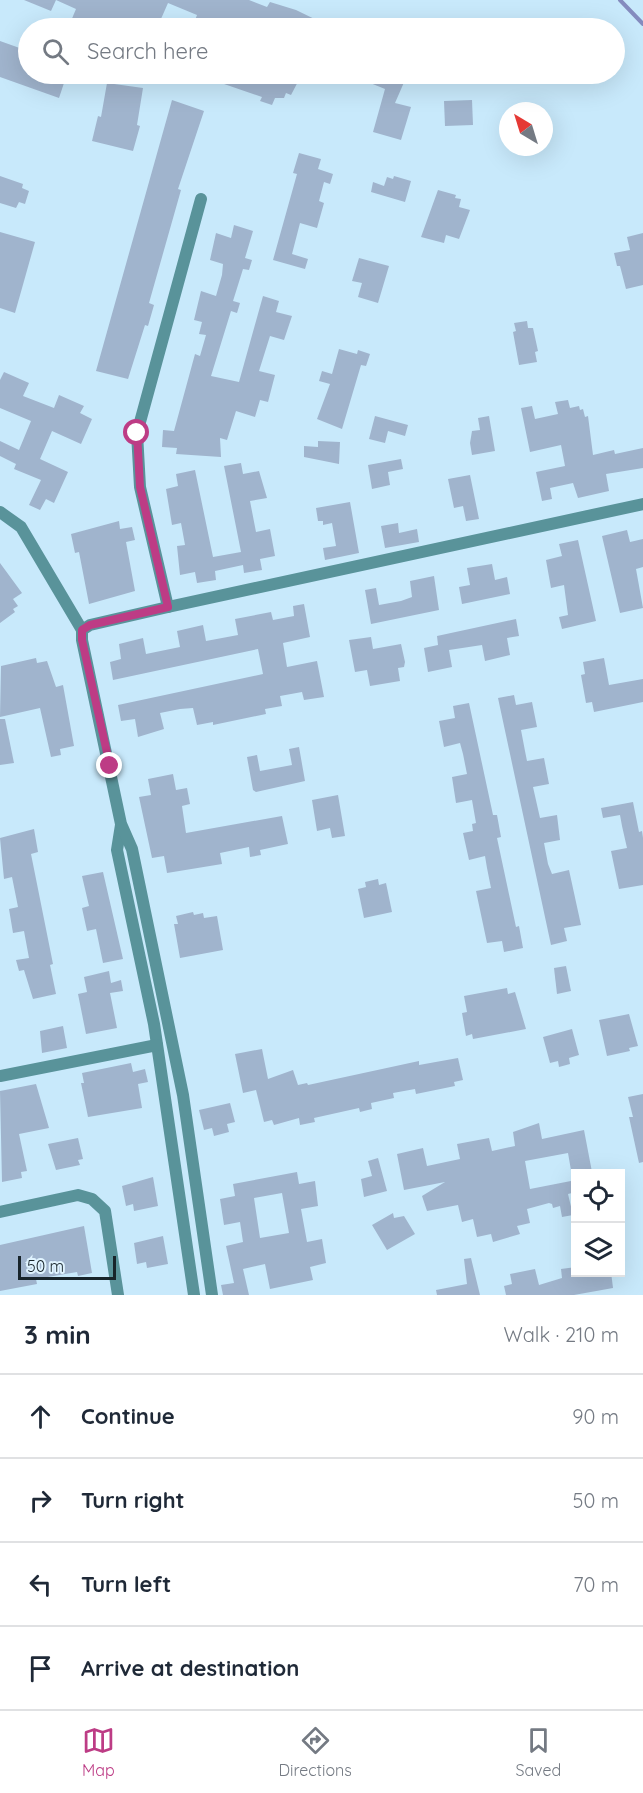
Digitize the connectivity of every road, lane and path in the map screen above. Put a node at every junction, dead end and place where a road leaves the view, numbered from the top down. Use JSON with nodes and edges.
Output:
{"nodes":[{"id":1,"x":201,"y":199,"type":"dead end"},
{"id":2,"x":643,"y":504,"type":"edge"},
{"id":3,"x":0,"y":512,"type":"edge"},
{"id":4,"x":168,"y":607,"type":"junction"},
{"id":5,"x":82,"y":630,"type":"junction"},
{"id":6,"x":121,"y":824,"type":"junction"},
{"id":7,"x":157,"y":1045,"type":"junction"},
{"id":8,"x":0,"y":1076,"type":"edge"},
{"id":9,"x":0,"y":1212,"type":"edge"},
{"id":10,"x":118,"y":1295,"type":"edge"},
{"id":11,"x":194,"y":1295,"type":"edge"},
{"id":12,"x":212,"y":1295,"type":"edge"}],
"edges":[{"from":1,"to":4,"type":"street"},
{"from":2,"to":4,"type":"street"},
{"from":3,"to":5,"type":"street"},
{"from":4,"to":5,"type":"street"},
{"from":5,"to":6,"type":"street"},
{"from":6,"to":7,"type":"street"},
{"from":6,"to":12,"type":"street"},
{"from":7,"to":8,"type":"street"},
{"from":7,"to":11,"type":"street"},
{"from":9,"to":10,"type":"street"}]}
